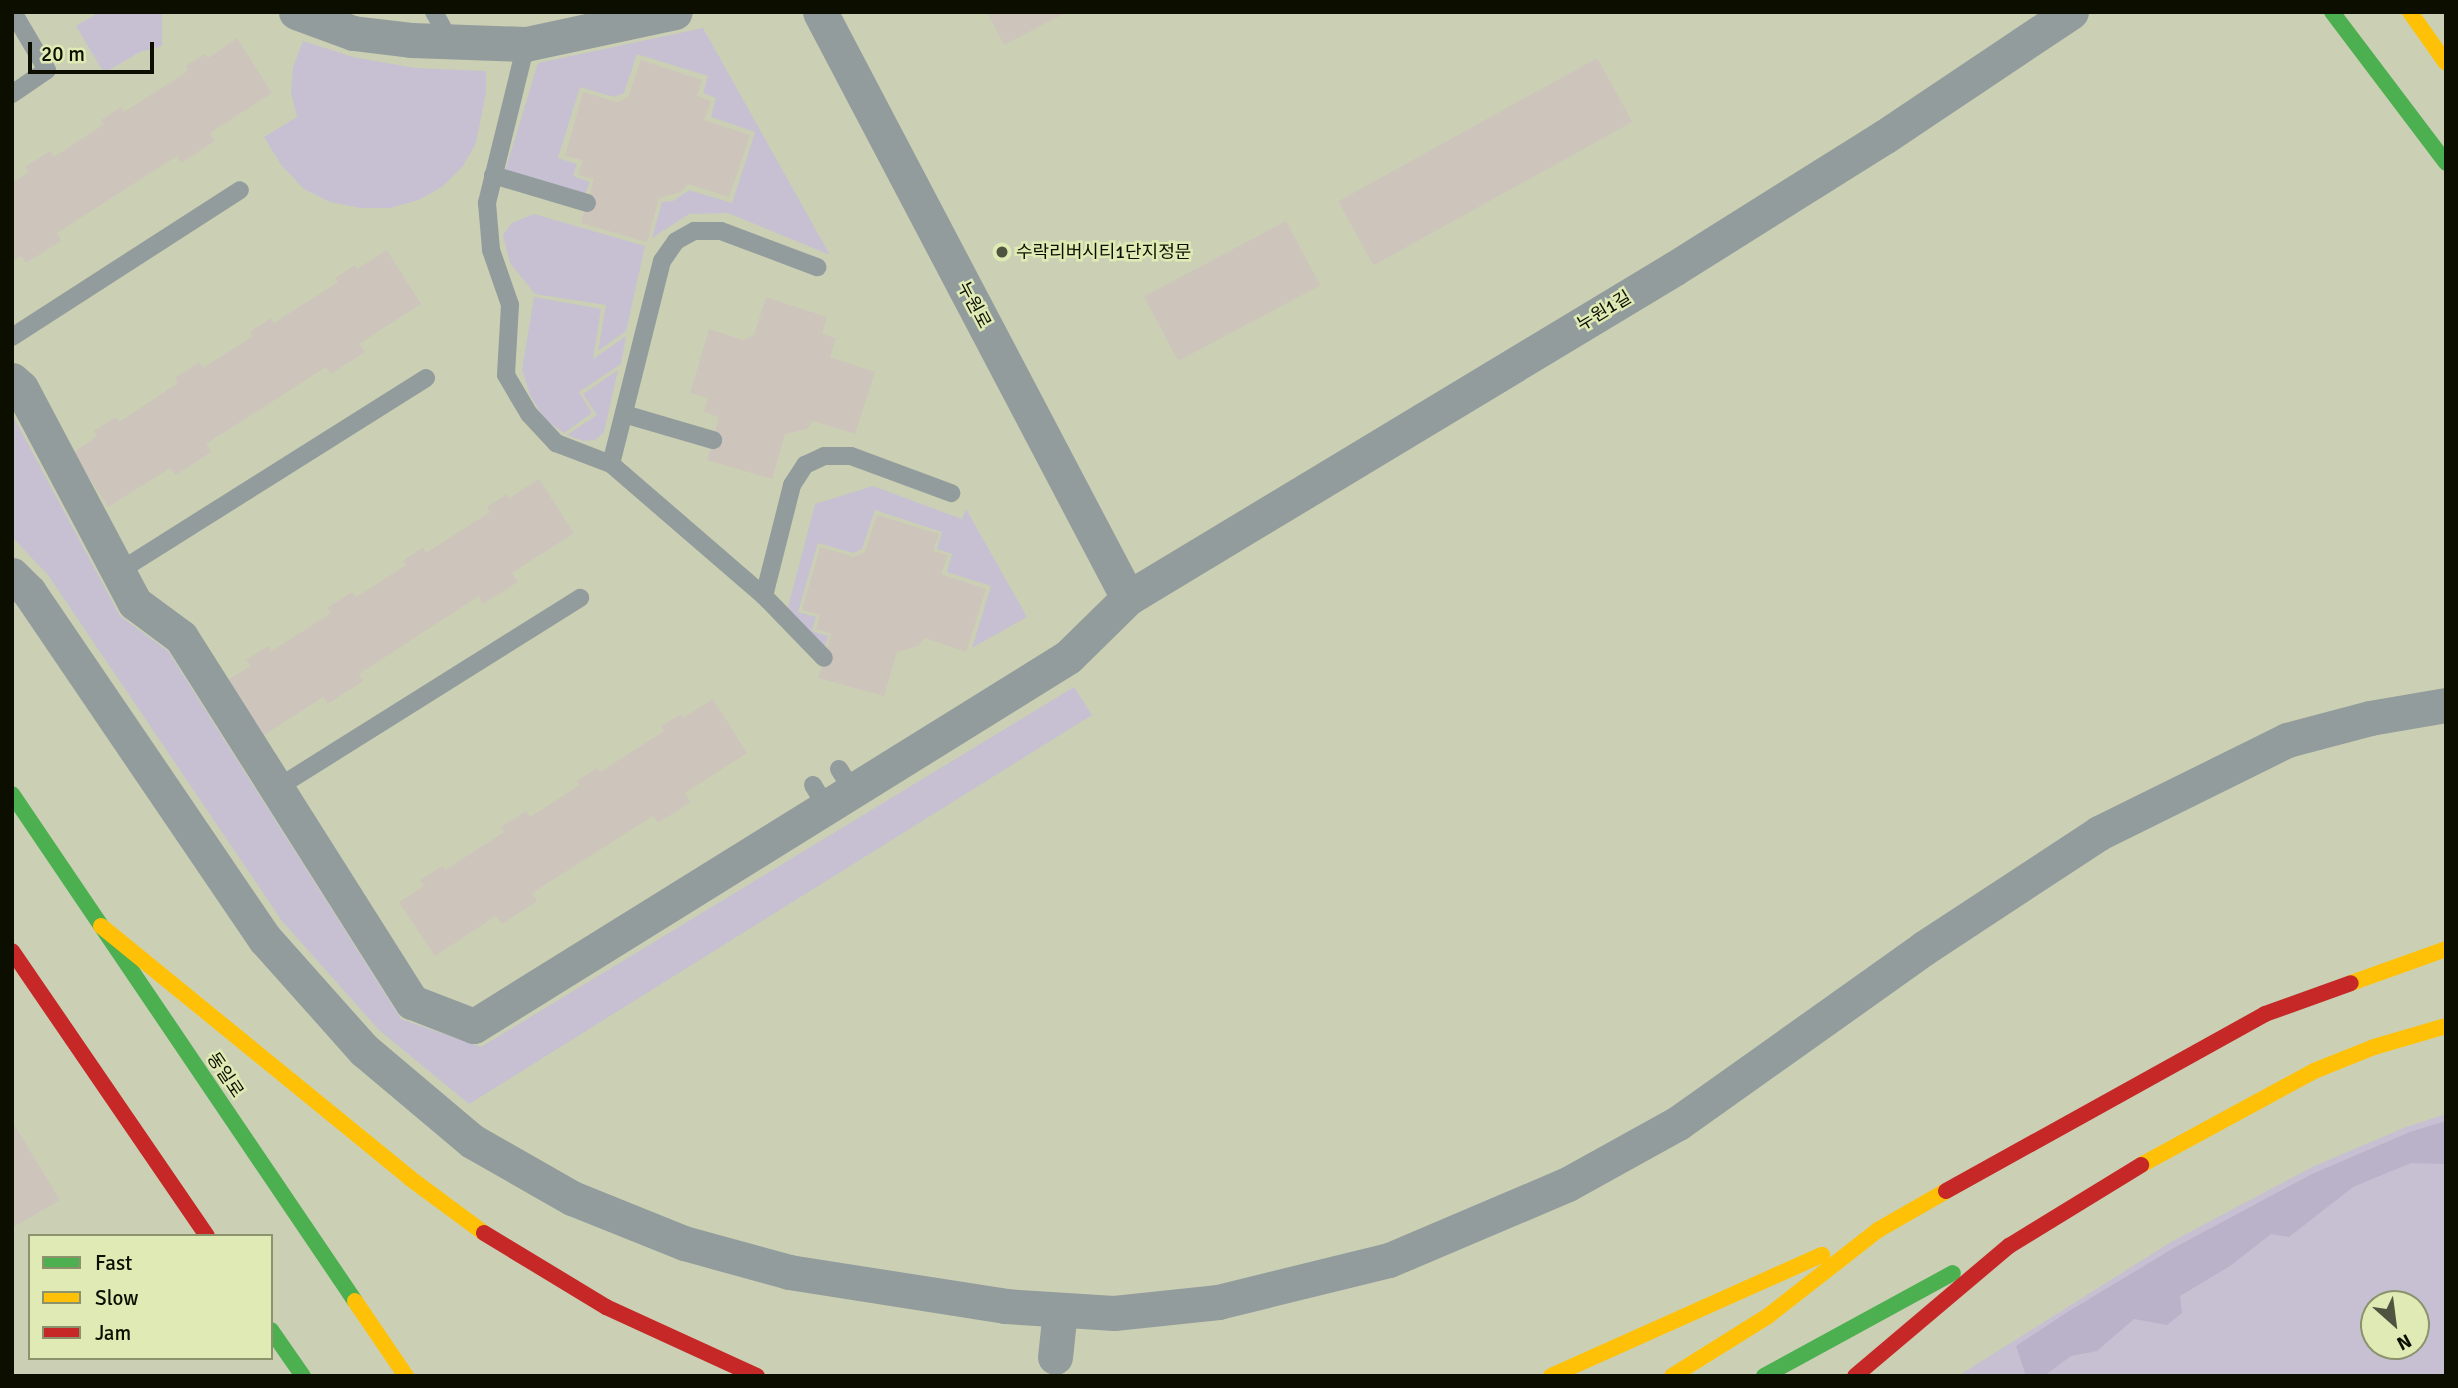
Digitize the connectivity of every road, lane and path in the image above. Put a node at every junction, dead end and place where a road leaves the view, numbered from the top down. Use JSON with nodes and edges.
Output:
{"nodes":[{"id":1,"x":13,"y":12,"type":"edge"},
{"id":2,"x":296,"y":12,"type":"edge"},
{"id":3,"x":675,"y":12,"type":"edge"},
{"id":4,"x":820,"y":12,"type":"edge"},
{"id":5,"x":2071,"y":12,"type":"edge"},
{"id":6,"x":2332,"y":12,"type":"edge"},
{"id":7,"x":2410,"y":12,"type":"edge"},
{"id":8,"x":442,"y":27,"type":"edge"},
{"id":9,"x":526,"y":44,"type":"junction"},
{"id":10,"x":2446,"y":63,"type":"edge"},
{"id":11,"x":12,"y":94,"type":"edge"},
{"id":12,"x":2446,"y":163,"type":"edge"},
{"id":13,"x":493,"y":175,"type":"junction"},
{"id":14,"x":240,"y":191,"type":"dead end"},
{"id":15,"x":587,"y":203,"type":"dead end"},
{"id":16,"x":817,"y":267,"type":"dead end"},
{"id":17,"x":12,"y":337,"type":"edge"},
{"id":18,"x":426,"y":378,"type":"dead end"},
{"id":19,"x":12,"y":380,"type":"edge"},
{"id":20,"x":624,"y":414,"type":"junction"},
{"id":21,"x":713,"y":440,"type":"dead end"},
{"id":22,"x":611,"y":464,"type":"junction"},
{"id":23,"x":951,"y":493,"type":"dead end"},
{"id":24,"x":118,"y":572,"type":"junction"},
{"id":25,"x":12,"y":575,"type":"edge"},
{"id":26,"x":764,"y":596,"type":"junction"},
{"id":27,"x":1128,"y":597,"type":"junction"},
{"id":28,"x":580,"y":598,"type":"dead end"},
{"id":29,"x":824,"y":659,"type":"dead end"},
{"id":30,"x":2446,"y":705,"type":"edge"},
{"id":31,"x":277,"y":788,"type":"junction"},
{"id":32,"x":12,"y":794,"type":"edge"},
{"id":33,"x":101,"y":926,"type":"junction"},
{"id":34,"x":2446,"y":949,"type":"edge"},
{"id":35,"x":12,"y":951,"type":"edge"},
{"id":36,"x":2446,"y":1026,"type":"edge"},
{"id":37,"x":1878,"y":1230,"type":"junction"},
{"id":38,"x":206,"y":1234,"type":"edge"},
{"id":39,"x":2009,"y":1246,"type":"junction"},
{"id":40,"x":1060,"y":1310,"type":"junction"},
{"id":41,"x":273,"y":1333,"type":"edge"},
{"id":42,"x":1055,"y":1357,"type":"dead end"},
{"id":43,"x":303,"y":1376,"type":"edge"},
{"id":44,"x":405,"y":1376,"type":"edge"},
{"id":45,"x":757,"y":1376,"type":"edge"},
{"id":46,"x":1551,"y":1376,"type":"edge"},
{"id":47,"x":1672,"y":1376,"type":"edge"},
{"id":48,"x":1764,"y":1376,"type":"edge"},
{"id":49,"x":1855,"y":1376,"type":"edge"}],
"edges":[{"from":1,"to":11,"type":"lane"},
{"from":2,"to":8,"type":"street"},
{"from":3,"to":9,"type":"street"},
{"from":4,"to":27,"type":"street","name":"누원로"},
{"from":5,"to":27,"type":"street","name":"누원1길"},
{"from":6,"to":12,"type":"main road"},
{"from":7,"to":10,"type":"main road"},
{"from":8,"to":9,"type":"street"},
{"from":9,"to":13,"type":"lane"},
{"from":13,"to":15,"type":"lane"},
{"from":13,"to":22,"type":"lane"},
{"from":14,"to":17,"type":"lane"},
{"from":16,"to":20,"type":"lane"},
{"from":18,"to":24,"type":"lane"},
{"from":19,"to":24,"type":"street"},
{"from":20,"to":21,"type":"lane"},
{"from":20,"to":22,"type":"lane"},
{"from":22,"to":26,"type":"lane"},
{"from":23,"to":26,"type":"lane"},
{"from":24,"to":31,"type":"street"},
{"from":25,"to":40,"type":"street"},
{"from":26,"to":29,"type":"lane"},
{"from":27,"to":31,"type":"street","name":"누원1길"},
{"from":28,"to":31,"type":"lane"},
{"from":30,"to":40,"type":"street"},
{"from":32,"to":33,"type":"main road","name":"동일로"},
{"from":33,"to":44,"type":"main road","name":"동일로"},
{"from":33,"to":45,"type":"main road"},
{"from":34,"to":37,"type":"main road"},
{"from":35,"to":38,"type":"main road"},
{"from":36,"to":39,"type":"main road"},
{"from":37,"to":46,"type":"main road"},
{"from":37,"to":47,"type":"main road"},
{"from":39,"to":48,"type":"main road"},
{"from":39,"to":49,"type":"main road"},
{"from":40,"to":42,"type":"street"},
{"from":41,"to":43,"type":"main road"}]}
